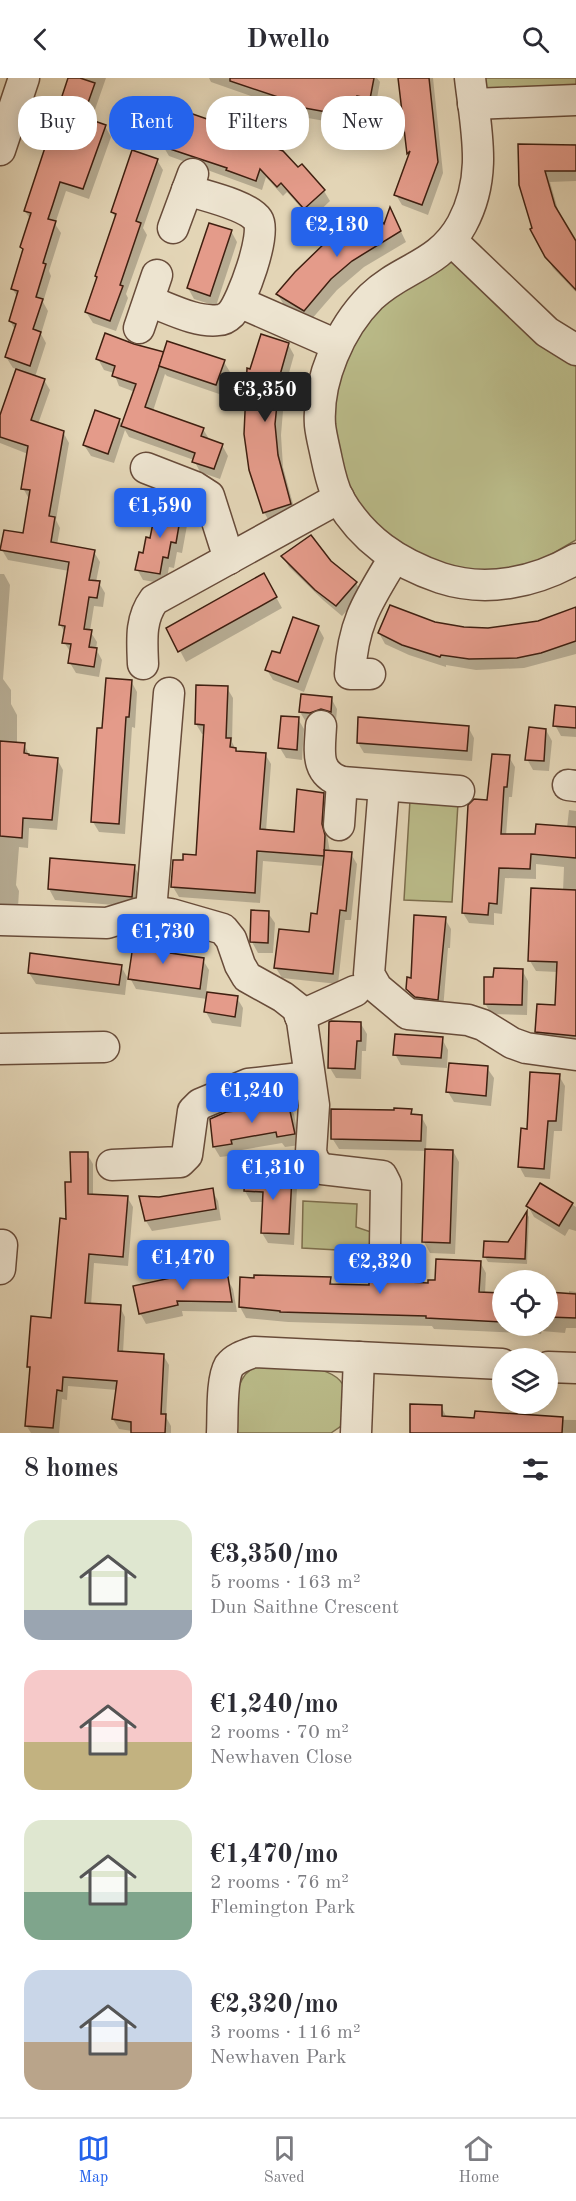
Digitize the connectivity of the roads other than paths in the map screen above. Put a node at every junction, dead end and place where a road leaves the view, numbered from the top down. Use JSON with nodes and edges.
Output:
{"nodes":[{"id":1,"x":24,"y":78,"type":"edge"},
{"id":2,"x":472,"y":91,"type":"edge"},
{"id":3,"x":576,"y":100,"type":"edge"},
{"id":4,"x":0,"y":150,"type":"edge"},
{"id":5,"x":173,"y":228,"type":"dead end"},
{"id":6,"x":452,"y":241,"type":"junction"},
{"id":7,"x":148,"y":301,"type":"dead end"},
{"id":8,"x":239,"y":302,"type":"junction"},
{"id":9,"x":337,"y":345,"type":"junction"},
{"id":10,"x":576,"y":350,"type":"edge"},
{"id":11,"x":146,"y":468,"type":"dead end"},
{"id":12,"x":339,"y":498,"type":"junction"},
{"id":13,"x":394,"y":558,"type":"junction"},
{"id":14,"x":576,"y":558,"type":"edge"},
{"id":15,"x":229,"y":559,"type":"junction"},
{"id":16,"x":143,"y":664,"type":"dead end"},
{"id":17,"x":370,"y":674,"type":"dead end"},
{"id":18,"x":169,"y":693,"type":"dead end"},
{"id":19,"x":321,"y":726,"type":"dead end"},
{"id":20,"x":342,"y":782,"type":"junction"},
{"id":21,"x":384,"y":786,"type":"junction"},
{"id":22,"x":459,"y":791,"type":"dead end"},
{"id":23,"x":339,"y":825,"type":"dead end"},
{"id":24,"x":151,"y":911,"type":"junction"},
{"id":25,"x":0,"y":920,"type":"edge"},
{"id":26,"x":355,"y":992,"type":"dead end"},
{"id":27,"x":300,"y":1016,"type":"junction"},
{"id":28,"x":104,"y":1047,"type":"dead end"},
{"id":29,"x":0,"y":1049,"type":"edge"},
{"id":30,"x":576,"y":1055,"type":"edge"},
{"id":31,"x":309,"y":1077,"type":"junction"},
{"id":32,"x":112,"y":1165,"type":"dead end"},
{"id":33,"x":385,"y":1246,"type":"dead end"},
{"id":34,"x":359,"y":1357,"type":"junction"},
{"id":35,"x":492,"y":1364,"type":"edge"},
{"id":36,"x":558,"y":1367,"type":"edge"},
{"id":37,"x":576,"y":1368,"type":"edge"},
{"id":38,"x":222,"y":1433,"type":"edge"},
{"id":39,"x":356,"y":1433,"type":"edge"}],
"edges":[{"from":1,"to":4,"type":"street"},
{"from":2,"to":3,"type":"street"},
{"from":2,"to":6,"type":"street"},
{"from":5,"to":8,"type":"street"},
{"from":6,"to":9,"type":"street"},
{"from":6,"to":10,"type":"street"},
{"from":7,"to":8,"type":"street"},
{"from":8,"to":9,"type":"street"},
{"from":9,"to":12,"type":"street"},
{"from":11,"to":15,"type":"street"},
{"from":12,"to":13,"type":"street"},
{"from":12,"to":15,"type":"street"},
{"from":13,"to":14,"type":"street"},
{"from":13,"to":17,"type":"street"},
{"from":15,"to":16,"type":"street"},
{"from":18,"to":24,"type":"street"},
{"from":19,"to":20,"type":"street"},
{"from":20,"to":21,"type":"street"},
{"from":20,"to":23,"type":"street"},
{"from":21,"to":22,"type":"street"},
{"from":21,"to":30,"type":"street"},
{"from":24,"to":25,"type":"street"},
{"from":24,"to":27,"type":"street"},
{"from":26,"to":27,"type":"street"},
{"from":27,"to":31,"type":"street"},
{"from":28,"to":29,"type":"street"},
{"from":31,"to":32,"type":"street"},
{"from":31,"to":33,"type":"street"},
{"from":34,"to":35,"type":"street"},
{"from":34,"to":38,"type":"street"},
{"from":34,"to":39,"type":"street"},
{"from":36,"to":37,"type":"street"}]}
